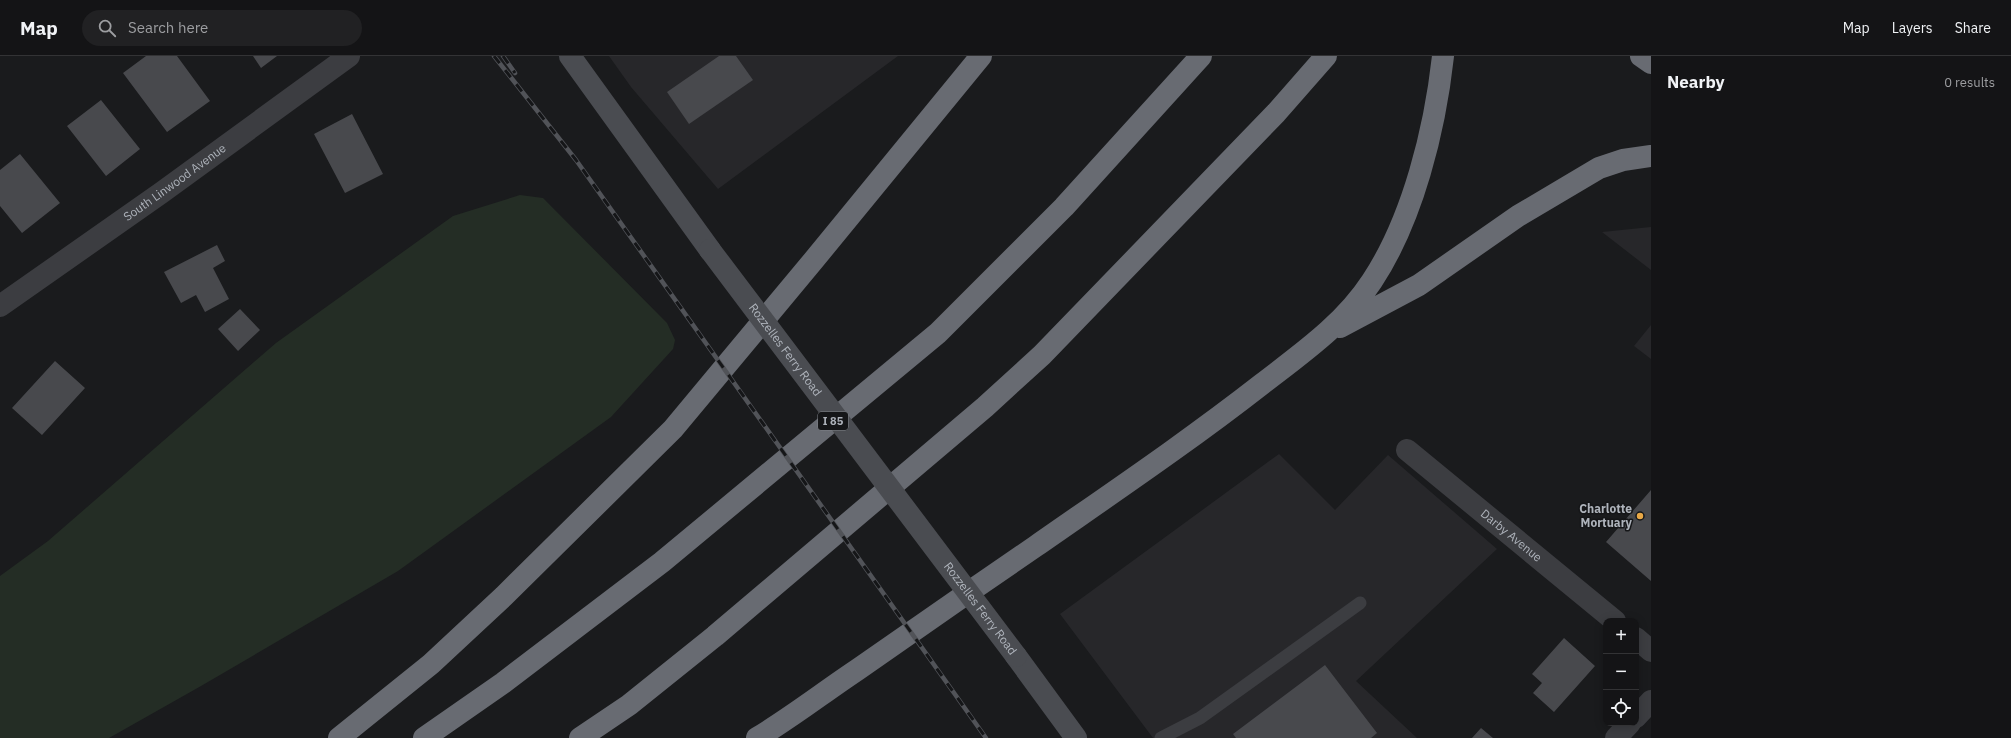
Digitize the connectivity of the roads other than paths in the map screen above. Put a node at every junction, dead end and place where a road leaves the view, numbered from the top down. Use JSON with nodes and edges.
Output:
{"nodes":[{"id":1,"x":349,"y":56,"type":"edge"},
{"id":2,"x":570,"y":56,"type":"edge"},
{"id":3,"x":981,"y":56,"type":"edge"},
{"id":4,"x":1201,"y":56,"type":"edge"},
{"id":5,"x":1326,"y":56,"type":"edge"},
{"id":6,"x":1443,"y":56,"type":"edge"},
{"id":7,"x":1642,"y":56,"type":"edge"},
{"id":8,"x":1651,"y":63,"type":"edge"},
{"id":9,"x":1651,"y":156,"type":"edge"},
{"id":10,"x":0,"y":306,"type":"edge"},
{"id":11,"x":1323,"y":336,"type":"junction"},
{"id":12,"x":1407,"y":450,"type":"dead end"},
{"id":13,"x":1360,"y":603,"type":"dead end"},
{"id":14,"x":1611,"y":618,"type":"edge"},
{"id":15,"x":1639,"y":641,"type":"edge"},
{"id":16,"x":1651,"y":651,"type":"edge"},
{"id":17,"x":1651,"y":701,"type":"edge"},
{"id":18,"x":1639,"y":714,"type":"edge"},
{"id":19,"x":1627,"y":726,"type":"edge"},
{"id":20,"x":340,"y":738,"type":"edge"},
{"id":21,"x":424,"y":738,"type":"edge"},
{"id":22,"x":580,"y":738,"type":"edge"},
{"id":23,"x":757,"y":738,"type":"edge"},
{"id":24,"x":1076,"y":738,"type":"edge"},
{"id":25,"x":1161,"y":738,"type":"edge"},
{"id":26,"x":1616,"y":738,"type":"edge"}],
"edges":[{"from":1,"to":10,"type":"street","name":"South Linwood Avenue"},
{"from":2,"to":24,"type":"street","name":"Rozzelles Ferry Road","bridge":true},
{"from":3,"to":20,"type":"highway"},
{"from":4,"to":21,"type":"highway","number":"I 85"},
{"from":5,"to":22,"type":"highway"},
{"from":6,"to":11,"type":"highway"},
{"from":7,"to":8,"type":"highway"},
{"from":9,"to":11,"type":"highway"},
{"from":11,"to":23,"type":"highway"},
{"from":12,"to":14,"type":"street","name":"Darby Avenue"},
{"from":13,"to":25,"type":"lane"},
{"from":15,"to":16,"type":"street"},
{"from":17,"to":18,"type":"street"},
{"from":19,"to":26,"type":"street"}]}
